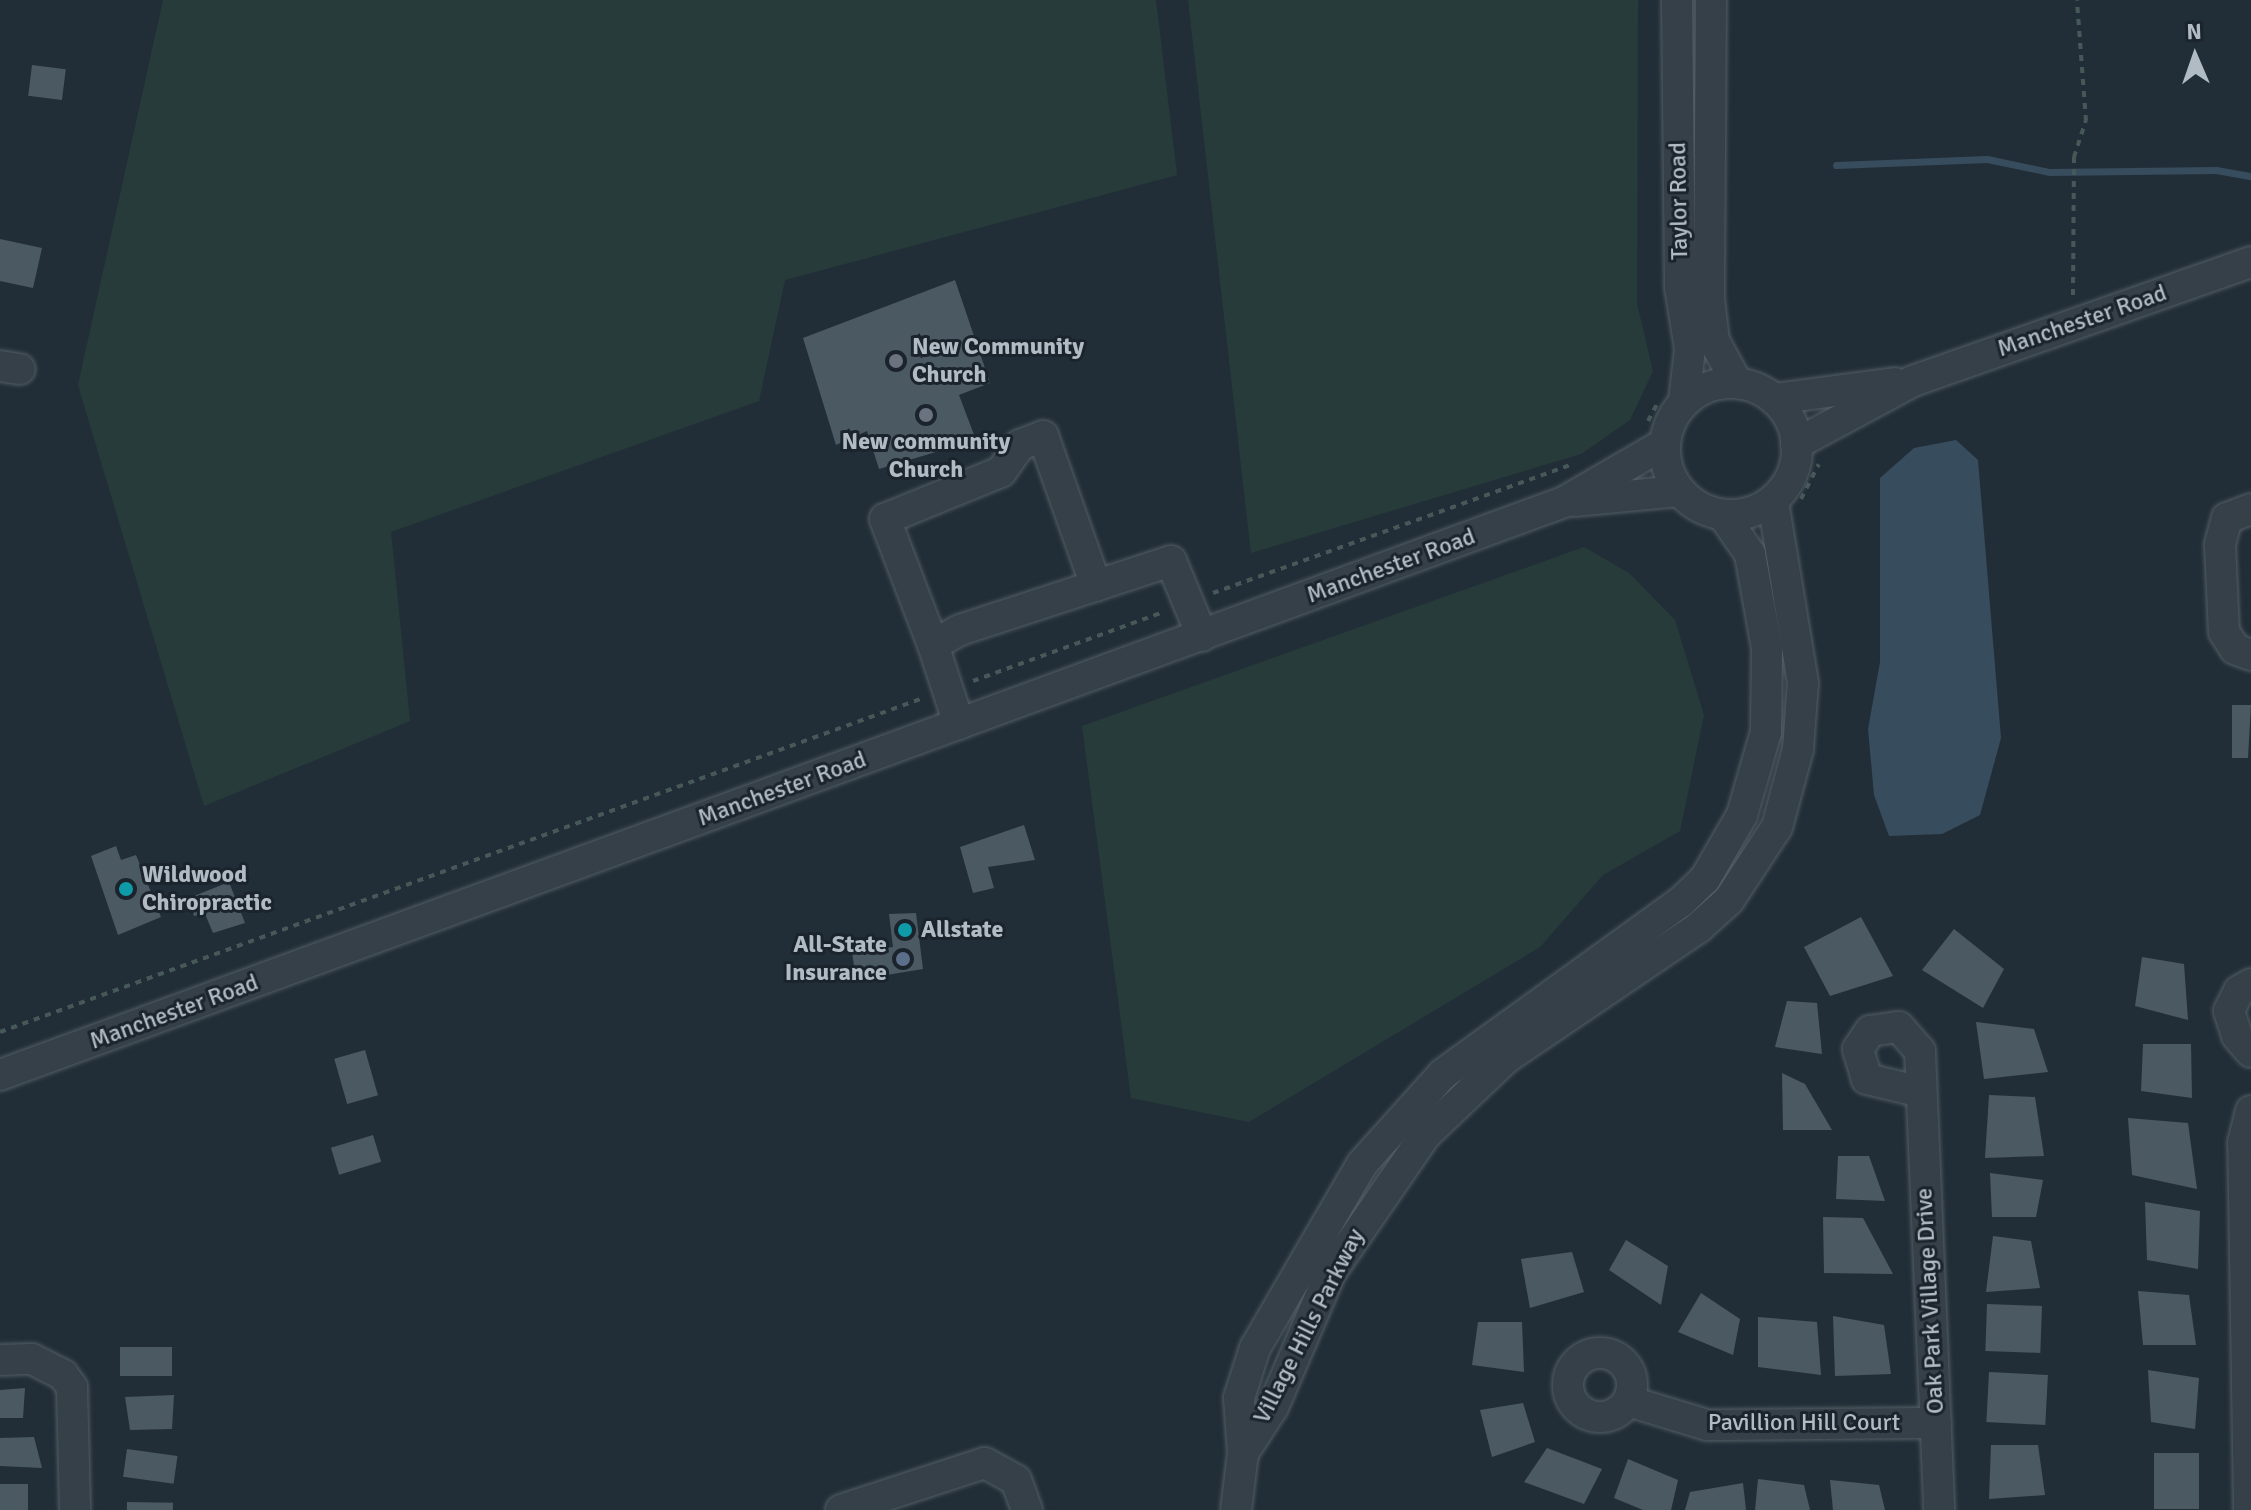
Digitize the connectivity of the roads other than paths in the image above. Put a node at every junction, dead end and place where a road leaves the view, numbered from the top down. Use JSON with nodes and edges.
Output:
{"nodes":[{"id":1,"x":1677,"y":0,"type":"edge"},
{"id":2,"x":1711,"y":0,"type":"edge"},
{"id":3,"x":2251,"y":262,"type":"edge"},
{"id":4,"x":1913,"y":381,"type":"junction"},
{"id":5,"x":1737,"y":383,"type":"junction"},
{"id":6,"x":1672,"y":398,"type":"junction"},
{"id":7,"x":1774,"y":399,"type":"junction"},
{"id":8,"x":1652,"y":439,"type":"junction"},
{"id":9,"x":1796,"y":444,"type":"junction"},
{"id":10,"x":1680,"y":491,"type":"junction"},
{"id":11,"x":1564,"y":502,"type":"junction"},
{"id":12,"x":1784,"y":506,"type":"junction"},
{"id":13,"x":2251,"y":509,"type":"edge"},
{"id":14,"x":1723,"y":515,"type":"junction"},
{"id":15,"x":1096,"y":586,"type":"junction"},
{"id":16,"x":1202,"y":636,"type":"junction"},
{"id":17,"x":933,"y":645,"type":"junction"},
{"id":18,"x":2251,"y":655,"type":"edge"},
{"id":19,"x":959,"y":724,"type":"junction"},
{"id":20,"x":1658,"y":941,"type":"junction"},
{"id":21,"x":2251,"y":984,"type":"edge"},
{"id":22,"x":2251,"y":1052,"type":"edge"},
{"id":23,"x":0,"y":1075,"type":"edge"},
{"id":24,"x":1921,"y":1092,"type":"dead end"},
{"id":25,"x":2251,"y":1111,"type":"edge"},
{"id":26,"x":2248,"y":1336,"type":"edge"},
{"id":27,"x":0,"y":1360,"type":"edge"},
{"id":28,"x":1628,"y":1401,"type":"dead end"},
{"id":29,"x":1936,"y":1423,"type":"junction"},
{"id":30,"x":75,"y":1510,"type":"edge"},
{"id":31,"x":841,"y":1510,"type":"edge"},
{"id":32,"x":1027,"y":1510,"type":"edge"},
{"id":33,"x":1236,"y":1510,"type":"edge"},
{"id":34,"x":1939,"y":1510,"type":"edge"},
{"id":35,"x":2249,"y":1510,"type":"edge"}],
"edges":[{"from":1,"to":6,"type":"street","name":"Taylor Road"},
{"from":2,"to":5,"type":"street","name":"Taylor Road"},
{"from":3,"to":4,"type":"street","name":"Manchester Road"},
{"from":4,"to":7,"type":"street","name":"Manchester Road"},
{"from":4,"to":9,"type":"street","name":"Manchester Road"},
{"from":5,"to":6,"type":"street"},
{"from":5,"to":7,"type":"street"},
{"from":6,"to":8,"type":"street","name":"Taylor Road"},
{"from":7,"to":9,"type":"street"},
{"from":8,"to":10,"type":"street"},
{"from":8,"to":11,"type":"street","name":"Manchester Road"},
{"from":9,"to":12,"type":"street"},
{"from":10,"to":11,"type":"street","name":"Manchester Road"},
{"from":10,"to":14,"type":"street"},
{"from":11,"to":16,"type":"street","name":"Manchester Road"},
{"from":12,"to":14,"type":"street"},
{"from":12,"to":20,"type":"street","name":"Village Hills Parkway"},
{"from":13,"to":18,"type":"street"},
{"from":14,"to":20,"type":"street","name":"Village Hills Parkway"},
{"from":15,"to":16,"type":"street"},
{"from":15,"to":17,"type":"street"},
{"from":15,"to":17,"type":"street"},
{"from":16,"to":19,"type":"street","name":"Manchester Road"},
{"from":17,"to":19,"type":"street"},
{"from":19,"to":23,"type":"street","name":"Manchester Road"},
{"from":20,"to":33,"type":"street","name":"Village Hills Parkway"},
{"from":21,"to":22,"type":"street"},
{"from":24,"to":29,"type":"street","name":"Oak Park Village Drive"},
{"from":25,"to":26,"type":"street"},
{"from":26,"to":35,"type":"street"},
{"from":27,"to":30,"type":"street"},
{"from":28,"to":29,"type":"street","name":"Pavillion Hill Court"},
{"from":29,"to":34,"type":"street","name":"Oak Park Village Drive"},
{"from":31,"to":32,"type":"street"}]}
